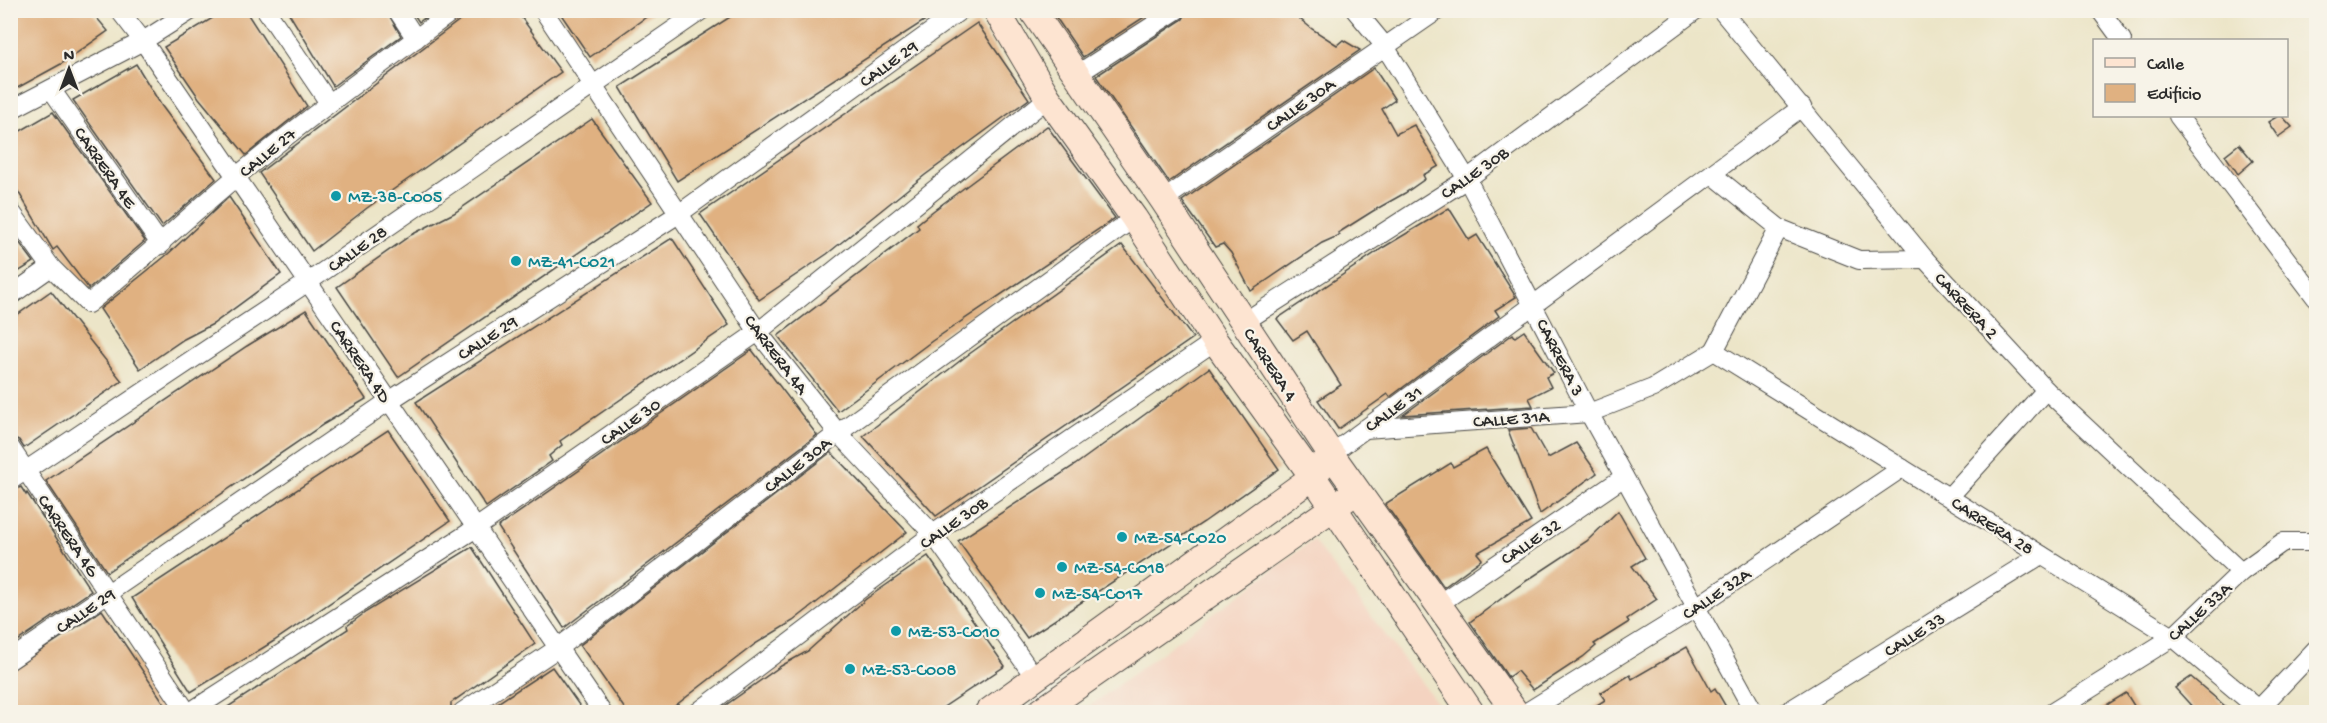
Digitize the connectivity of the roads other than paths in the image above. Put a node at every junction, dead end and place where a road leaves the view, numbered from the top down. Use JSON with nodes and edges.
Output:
{"nodes":[{"id":1,"x":119,"y":10,"type":"edge"},
{"id":2,"x":192,"y":10,"type":"edge"},
{"id":3,"x":266,"y":10,"type":"edge"},
{"id":4,"x":397,"y":10,"type":"edge"},
{"id":5,"x":454,"y":10,"type":"edge"},
{"id":6,"x":543,"y":10,"type":"edge"},
{"id":7,"x":702,"y":10,"type":"edge"},
{"id":8,"x":961,"y":10,"type":"edge"},
{"id":9,"x":996,"y":10,"type":"edge"},
{"id":10,"x":1032,"y":10,"type":"edge"},
{"id":11,"x":1177,"y":10,"type":"edge"},
{"id":12,"x":1355,"y":10,"type":"edge"},
{"id":13,"x":1438,"y":10,"type":"edge"},
{"id":14,"x":1695,"y":10,"type":"edge"},
{"id":15,"x":1721,"y":10,"type":"edge"},
{"id":16,"x":2100,"y":10,"type":"edge"},
{"id":17,"x":416,"y":39,"type":"junction"},
{"id":18,"x":2121,"y":39,"type":"edge"},
{"id":19,"x":143,"y":41,"type":"junction"},
{"id":20,"x":1384,"y":45,"type":"junction"},
{"id":21,"x":1076,"y":75,"type":"junction"},
{"id":22,"x":593,"y":83,"type":"junction"},
{"id":23,"x":51,"y":89,"type":"junction"},
{"id":24,"x":1048,"y":98,"type":"junction"},
{"id":25,"x":329,"y":103,"type":"junction"},
{"id":26,"x":1802,"y":107,"type":"junction"},
{"id":27,"x":10,"y":110,"type":"edge"},
{"id":28,"x":2179,"y":117,"type":"edge"},
{"id":29,"x":1712,"y":174,"type":"junction"},
{"id":30,"x":236,"y":177,"type":"junction"},
{"id":31,"x":1467,"y":179,"type":"junction"},
{"id":32,"x":1163,"y":200,"type":"junction"},
{"id":33,"x":10,"y":210,"type":"edge"},
{"id":34,"x":680,"y":213,"type":"junction"},
{"id":35,"x":1134,"y":218,"type":"junction"},
{"id":36,"x":1779,"y":228,"type":"junction"},
{"id":37,"x":161,"y":245,"type":"junction"},
{"id":38,"x":1925,"y":259,"type":"junction"},
{"id":39,"x":51,"y":267,"type":"junction"},
{"id":40,"x":308,"y":282,"type":"junction"},
{"id":41,"x":10,"y":296,"type":"edge"},
{"id":42,"x":2316,"y":298,"type":"edge"},
{"id":43,"x":1534,"y":304,"type":"junction"},
{"id":44,"x":1244,"y":322,"type":"junction"},
{"id":45,"x":758,"y":332,"type":"junction"},
{"id":46,"x":1215,"y":341,"type":"junction"},
{"id":47,"x":1714,"y":351,"type":"junction"},
{"id":48,"x":2046,"y":390,"type":"junction"},
{"id":49,"x":389,"y":401,"type":"junction"},
{"id":50,"x":1589,"y":413,"type":"junction"},
{"id":51,"x":1365,"y":429,"type":"junction"},
{"id":52,"x":838,"y":433,"type":"junction"},
{"id":53,"x":10,"y":447,"type":"edge"},
{"id":54,"x":1331,"y":454,"type":"junction"},
{"id":55,"x":1902,"y":468,"type":"junction"},
{"id":56,"x":18,"y":476,"type":"edge"},
{"id":57,"x":1313,"y":477,"type":"junction"},
{"id":58,"x":1624,"y":477,"type":"junction"},
{"id":59,"x":1357,"y":491,"type":"junction"},
{"id":60,"x":1949,"y":497,"type":"junction"},
{"id":61,"x":1333,"y":508,"type":"junction"},
{"id":62,"x":476,"y":528,"type":"junction"},
{"id":63,"x":933,"y":534,"type":"junction"},
{"id":64,"x":2316,"y":542,"type":"edge"},
{"id":65,"x":2041,"y":555,"type":"junction"},
{"id":66,"x":2241,"y":572,"type":"junction"},
{"id":67,"x":109,"y":594,"type":"junction"},
{"id":68,"x":1437,"y":604,"type":"junction"},
{"id":69,"x":1695,"y":608,"type":"junction"},
{"id":70,"x":2173,"y":638,"type":"junction"},
{"id":71,"x":558,"y":648,"type":"junction"},
{"id":72,"x":2316,"y":649,"type":"edge"},
{"id":73,"x":10,"y":660,"type":"edge"},
{"id":74,"x":1036,"y":678,"type":"junction"},
{"id":75,"x":2260,"y":711,"type":"edge"},
{"id":76,"x":189,"y":712,"type":"edge"},
{"id":77,"x":462,"y":712,"type":"edge"},
{"id":78,"x":602,"y":712,"type":"edge"},
{"id":79,"x":698,"y":712,"type":"edge"},
{"id":80,"x":987,"y":712,"type":"edge"},
{"id":81,"x":1040,"y":712,"type":"edge"},
{"id":82,"x":1471,"y":712,"type":"edge"},
{"id":83,"x":1515,"y":712,"type":"edge"},
{"id":84,"x":1527,"y":712,"type":"edge"},
{"id":85,"x":1754,"y":712,"type":"edge"},
{"id":86,"x":1787,"y":712,"type":"edge"},
{"id":87,"x":2053,"y":712,"type":"edge"}],
"edges":[{"from":1,"to":19,"type":"street","name":"CARRERA 4D"},
{"from":2,"to":19,"type":"street"},
{"from":3,"to":25,"type":"street"},
{"from":4,"to":17,"type":"street"},
{"from":5,"to":17,"type":"street","name":"CALLE 27"},
{"from":6,"to":22,"type":"street","name":"CARRERA 4A"},
{"from":7,"to":22,"type":"street","name":"CALLE 28"},
{"from":8,"to":34,"type":"street","name":"CALLE 29"},
{"from":9,"to":24,"type":"main road","name":"CARRERA 4"},
{"from":10,"to":21,"type":"main road","name":"CARRERA 4"},
{"from":11,"to":21,"type":"street"},
{"from":12,"to":20,"type":"street","name":"CARRERA 3"},
{"from":13,"to":20,"type":"street","name":"CALLE 30A"},
{"from":14,"to":31,"type":"street","name":"CALLE 30B"},
{"from":15,"to":26,"type":"street","name":"CARRERA 2"},
{"from":16,"to":18,"type":"street"},
{"from":17,"to":25,"type":"street","name":"CALLE 27"},
{"from":19,"to":23,"type":"street"},
{"from":19,"to":30,"type":"street","name":"CARRERA 4D"},
{"from":20,"to":31,"type":"street","name":"CARRERA 3"},
{"from":20,"to":32,"type":"street","name":"CALLE 30A"},
{"from":21,"to":32,"type":"main road","name":"CARRERA 4"},
{"from":22,"to":34,"type":"street","name":"CARRERA 4A"},
{"from":22,"to":40,"type":"street","name":"CALLE 28"},
{"from":23,"to":27,"type":"street"},
{"from":23,"to":37,"type":"street","name":"CARRERA 4E"},
{"from":24,"to":35,"type":"main road","name":"CARRERA 4"},
{"from":24,"to":45,"type":"street","name":"CALLE 30"},
{"from":25,"to":30,"type":"street","name":"CALLE 27"},
{"from":26,"to":29,"type":"street","name":"CALLE 31"},
{"from":26,"to":38,"type":"street","name":"CARRERA 2"},
{"from":28,"to":42,"type":"street"},
{"from":29,"to":36,"type":"street"},
{"from":29,"to":43,"type":"street","name":"CALLE 31"},
{"from":30,"to":37,"type":"street","name":"CALLE 27"},
{"from":30,"to":40,"type":"street","name":"CARRERA 4D"},
{"from":31,"to":43,"type":"street","name":"CARRERA 3"},
{"from":31,"to":44,"type":"street","name":"CALLE 30B"},
{"from":32,"to":44,"type":"main road","name":"CARRERA 4"},
{"from":33,"to":39,"type":"street"},
{"from":34,"to":45,"type":"street","name":"CARRERA 4A"},
{"from":34,"to":49,"type":"street","name":"CALLE 29"},
{"from":35,"to":46,"type":"main road","name":"CARRERA 4"},
{"from":35,"to":52,"type":"street","name":"CALLE 30A"},
{"from":36,"to":38,"type":"street"},
{"from":36,"to":47,"type":"street"},
{"from":37,"to":39,"type":"street","name":"CALLE 27"},
{"from":38,"to":48,"type":"street","name":"CARRERA 2"},
{"from":39,"to":41,"type":"street"},
{"from":40,"to":49,"type":"street","name":"CARRERA 4D"},
{"from":40,"to":56,"type":"street","name":"CALLE 28"},
{"from":43,"to":50,"type":"street","name":"CARRERA 3"},
{"from":43,"to":51,"type":"street","name":"CALLE 31"},
{"from":44,"to":54,"type":"main road","name":"CARRERA 4"},
{"from":45,"to":52,"type":"street","name":"CARRERA 4A"},
{"from":45,"to":62,"type":"street","name":"CALLE 30"},
{"from":46,"to":57,"type":"main road","name":"CARRERA 4"},
{"from":46,"to":63,"type":"street","name":"CALLE 30B"},
{"from":47,"to":50,"type":"street","name":"CALLE 31A"},
{"from":47,"to":55,"type":"street","name":"CARRERA 28"},
{"from":48,"to":60,"type":"street"},
{"from":48,"to":66,"type":"street","name":"CARRERA 2"},
{"from":49,"to":62,"type":"street","name":"CARRERA 4D"},
{"from":49,"to":67,"type":"street","name":"CALLE 29"},
{"from":50,"to":51,"type":"street","name":"CALLE 31A"},
{"from":50,"to":58,"type":"street","name":"CARRERA 3"},
{"from":51,"to":54,"type":"street","name":"CALLE 31"},
{"from":52,"to":63,"type":"street","name":"CARRERA 4A"},
{"from":52,"to":71,"type":"street","name":"CALLE 30A"},
{"from":53,"to":56,"type":"street","name":"CARRERA 4G"},
{"from":54,"to":57,"type":"main road","name":"CALLE 31"},
{"from":54,"to":59,"type":"main road","name":"CARRERA 4"},
{"from":55,"to":60,"type":"street","name":"CARRERA 28"},
{"from":55,"to":69,"type":"street","name":"CALLE 32A"},
{"from":56,"to":67,"type":"street","name":"CARRERA 4G"},
{"from":57,"to":61,"type":"main road","name":"CARRERA 4"},
{"from":57,"to":74,"type":"main road","name":"CALLE 31"},
{"from":58,"to":68,"type":"street","name":"CALLE 32"},
{"from":58,"to":69,"type":"street","name":"CARRERA 3"},
{"from":59,"to":61,"type":"main road"},
{"from":59,"to":68,"type":"main road","name":"CARRERA 4"},
{"from":60,"to":65,"type":"street","name":"CARRERA 28"},
{"from":61,"to":81,"type":"main road"},
{"from":61,"to":82,"type":"main road","name":"CARRERA 4"},
{"from":62,"to":71,"type":"street","name":"CARRERA 4D"},
{"from":62,"to":76,"type":"street","name":"CALLE 30"},
{"from":63,"to":74,"type":"street","name":"CARRERA 4A"},
{"from":63,"to":79,"type":"street","name":"CALLE 30B"},
{"from":64,"to":66,"type":"street","name":"CALLE 33A"},
{"from":65,"to":70,"type":"street","name":"CARRERA 28"},
{"from":65,"to":86,"type":"street","name":"CALLE 33"},
{"from":66,"to":70,"type":"street","name":"CALLE 33A"},
{"from":67,"to":73,"type":"street","name":"CALLE 29"},
{"from":67,"to":76,"type":"street","name":"CARRERA 4G"},
{"from":68,"to":83,"type":"main road","name":"CARRERA 4"},
{"from":69,"to":84,"type":"street","name":"CALLE 32A"},
{"from":69,"to":85,"type":"street","name":"CARRERA 3"},
{"from":70,"to":75,"type":"street","name":"CARRERA 28"},
{"from":70,"to":87,"type":"street","name":"CALLE 33A"},
{"from":71,"to":77,"type":"street","name":"CALLE 30A"},
{"from":71,"to":78,"type":"street","name":"CARRERA 4D"},
{"from":72,"to":75,"type":"street"},
{"from":74,"to":80,"type":"main road","name":"CALLE 31"}]}
